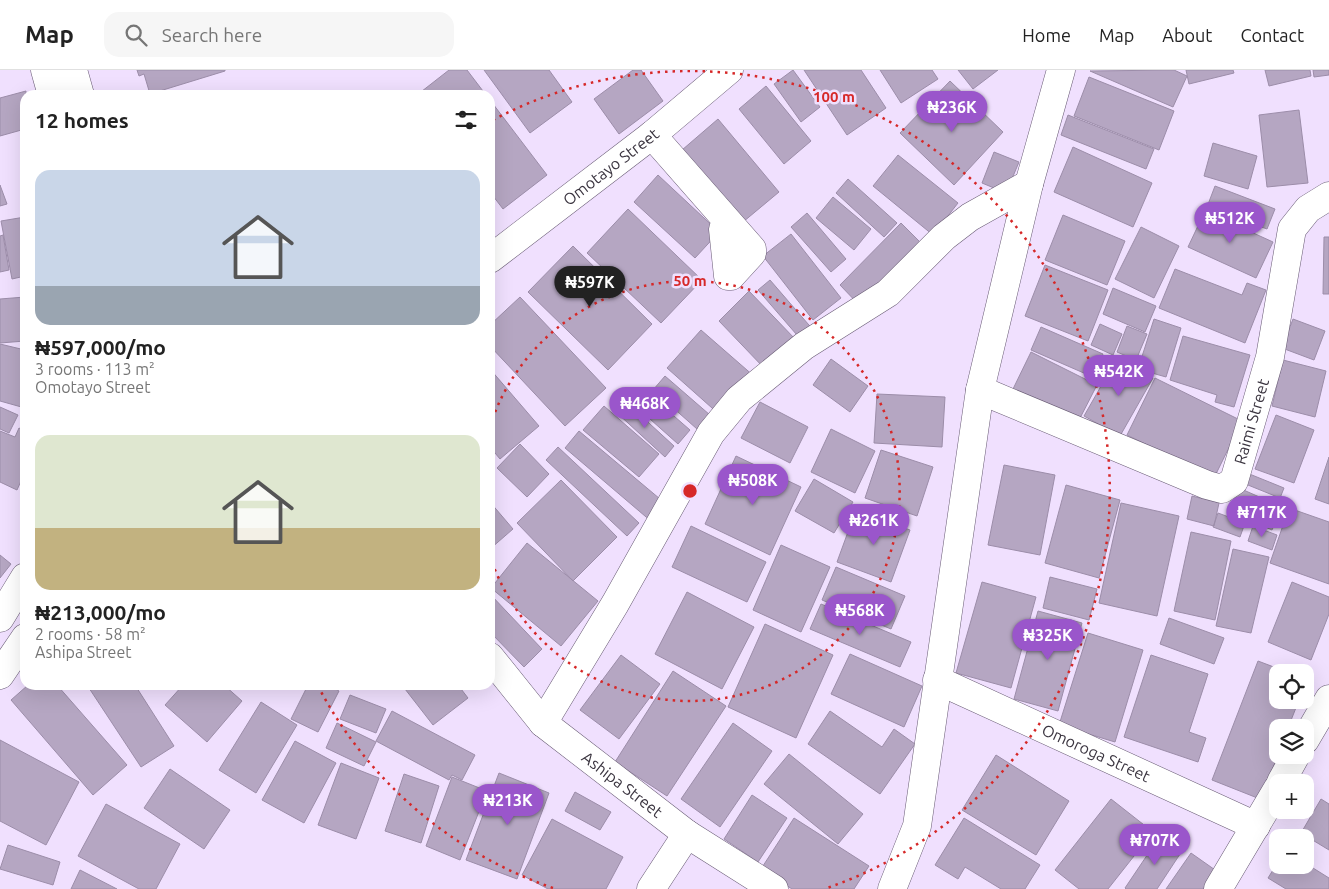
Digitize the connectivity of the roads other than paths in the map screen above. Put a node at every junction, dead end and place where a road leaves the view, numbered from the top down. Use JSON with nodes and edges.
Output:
{"nodes":[{"id":1,"x":45,"y":70,"type":"edge"},
{"id":2,"x":73,"y":70,"type":"edge"},
{"id":3,"x":1061,"y":70,"type":"edge"},
{"id":4,"x":717,"y":74,"type":"edge"},
{"id":5,"x":51,"y":90,"type":"edge"},
{"id":6,"x":79,"y":90,"type":"edge"},
{"id":7,"x":652,"y":135,"type":"junction"},
{"id":8,"x":1029,"y":184,"type":"junction"},
{"id":9,"x":1329,"y":196,"type":"edge"},
{"id":10,"x":722,"y":229,"type":"dead end"},
{"id":11,"x":495,"y":254,"type":"edge"},
{"id":12,"x":980,"y":390,"type":"junction"},
{"id":13,"x":20,"y":585,"type":"edge"},
{"id":14,"x":0,"y":618,"type":"edge"},
{"id":15,"x":20,"y":645,"type":"edge"},
{"id":16,"x":495,"y":662,"type":"edge"},
{"id":17,"x":0,"y":675,"type":"edge"},
{"id":18,"x":937,"y":680,"type":"junction"},
{"id":19,"x":1329,"y":699,"type":"edge"},
{"id":20,"x":543,"y":723,"type":"junction"},
{"id":21,"x":1314,"y":725,"type":"edge"},
{"id":22,"x":1269,"y":804,"type":"edge"},
{"id":23,"x":1256,"y":826,"type":"junction"},
{"id":24,"x":688,"y":834,"type":"junction"},
{"id":25,"x":651,"y":889,"type":"edge"},
{"id":26,"x":774,"y":889,"type":"edge"},
{"id":27,"x":892,"y":889,"type":"edge"},
{"id":28,"x":1218,"y":889,"type":"edge"}],
"edges":[{"from":1,"to":5,"type":"street"},
{"from":2,"to":6,"type":"street"},
{"from":3,"to":8,"type":"street"},
{"from":4,"to":7,"type":"street","name":"Omotayo Street"},
{"from":7,"to":10,"type":"street"},
{"from":7,"to":11,"type":"street","name":"Omotayo Street"},
{"from":8,"to":12,"type":"street"},
{"from":8,"to":20,"type":"street"},
{"from":9,"to":12,"type":"street","name":"Raimi Street"},
{"from":12,"to":18,"type":"street"},
{"from":13,"to":14,"type":"street"},
{"from":15,"to":17,"type":"street"},
{"from":16,"to":20,"type":"street","name":"Ashipa Street"},
{"from":18,"to":23,"type":"street","name":"Omoroga Street"},
{"from":18,"to":27,"type":"street"},
{"from":19,"to":21,"type":"street"},
{"from":20,"to":24,"type":"street","name":"Ashipa Street"},
{"from":22,"to":23,"type":"street"},
{"from":23,"to":28,"type":"street"},
{"from":24,"to":25,"type":"street"},
{"from":24,"to":26,"type":"street","name":"Ashipa Street"}]}
